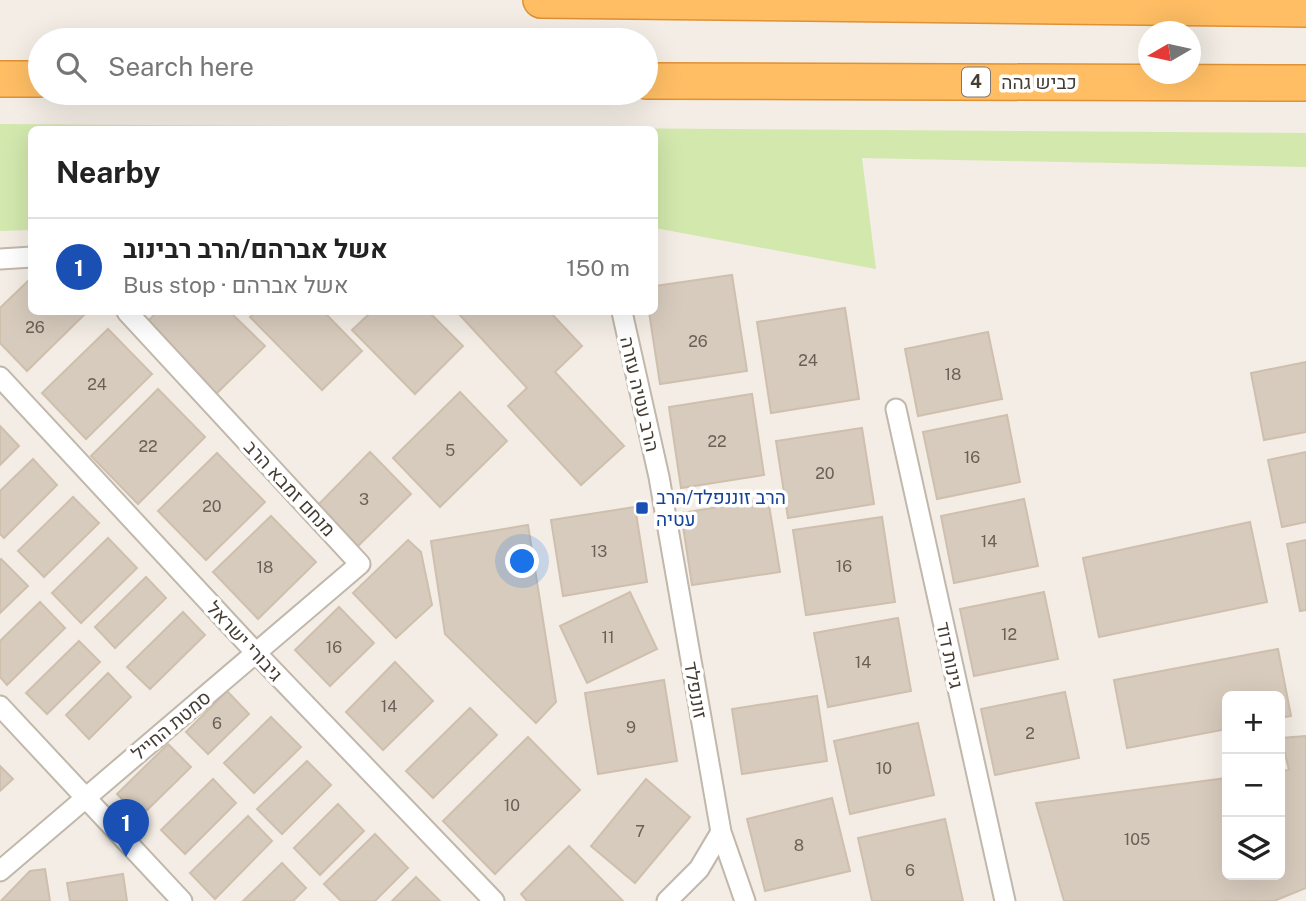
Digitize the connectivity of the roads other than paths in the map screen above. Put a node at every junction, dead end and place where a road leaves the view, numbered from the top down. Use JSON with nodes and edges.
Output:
{"nodes":[{"id":1,"x":541,"y":0,"type":"edge"},
{"id":2,"x":1306,"y":9,"type":"edge"},
{"id":3,"x":0,"y":79,"type":"edge"},
{"id":4,"x":28,"y":79,"type":"edge"},
{"id":5,"x":658,"y":81,"type":"edge"},
{"id":6,"x":1306,"y":83,"type":"edge"},
{"id":7,"x":28,"y":257,"type":"edge"},
{"id":8,"x":0,"y":260,"type":"edge"},
{"id":9,"x":130,"y":315,"type":"edge"},
{"id":10,"x":623,"y":315,"type":"edge"},
{"id":11,"x":0,"y":377,"type":"edge"},
{"id":12,"x":896,"y":409,"type":"dead end"},
{"id":13,"x":659,"y":477,"type":"joint"},
{"id":14,"x":257,"y":654,"type":"junction"},
{"id":15,"x":0,"y":706,"type":"edge"},
{"id":16,"x":85,"y":796,"type":"junction"},
{"id":17,"x":721,"y":832,"type":"junction"},
{"id":18,"x":0,"y":871,"type":"edge"},
{"id":19,"x":183,"y":901,"type":"edge"},
{"id":20,"x":494,"y":901,"type":"edge"},
{"id":21,"x":667,"y":901,"type":"edge"},
{"id":22,"x":746,"y":901,"type":"edge"},
{"id":23,"x":1005,"y":901,"type":"edge"}],
"edges":[{"from":1,"to":2,"type":"highway"},
{"from":3,"to":4,"type":"highway"},
{"from":5,"to":6,"type":"highway","name":"כביש גהה","number":"4"},
{"from":7,"to":8,"type":"street"},
{"from":9,"to":14,"type":"street","name":"מנחם זמבא הרב"},
{"from":10,"to":13,"type":"street","name":"הרב עטיה עזרה"},
{"from":11,"to":14,"type":"street","name":"גיבורי ישראל"},
{"from":12,"to":23,"type":"street","name":"גינות דוד"},
{"from":13,"to":17,"type":"street","name":"זוננפלד"},
{"from":14,"to":16,"type":"street","name":"סמטת החייל"},
{"from":14,"to":20,"type":"street","name":"גיבורי ישראל"},
{"from":15,"to":16,"type":"street"},
{"from":16,"to":18,"type":"street","name":"סמטת החייל"},
{"from":16,"to":19,"type":"street"},
{"from":17,"to":21,"type":"street"},
{"from":17,"to":22,"type":"street","name":"זוננפלד"}]}
